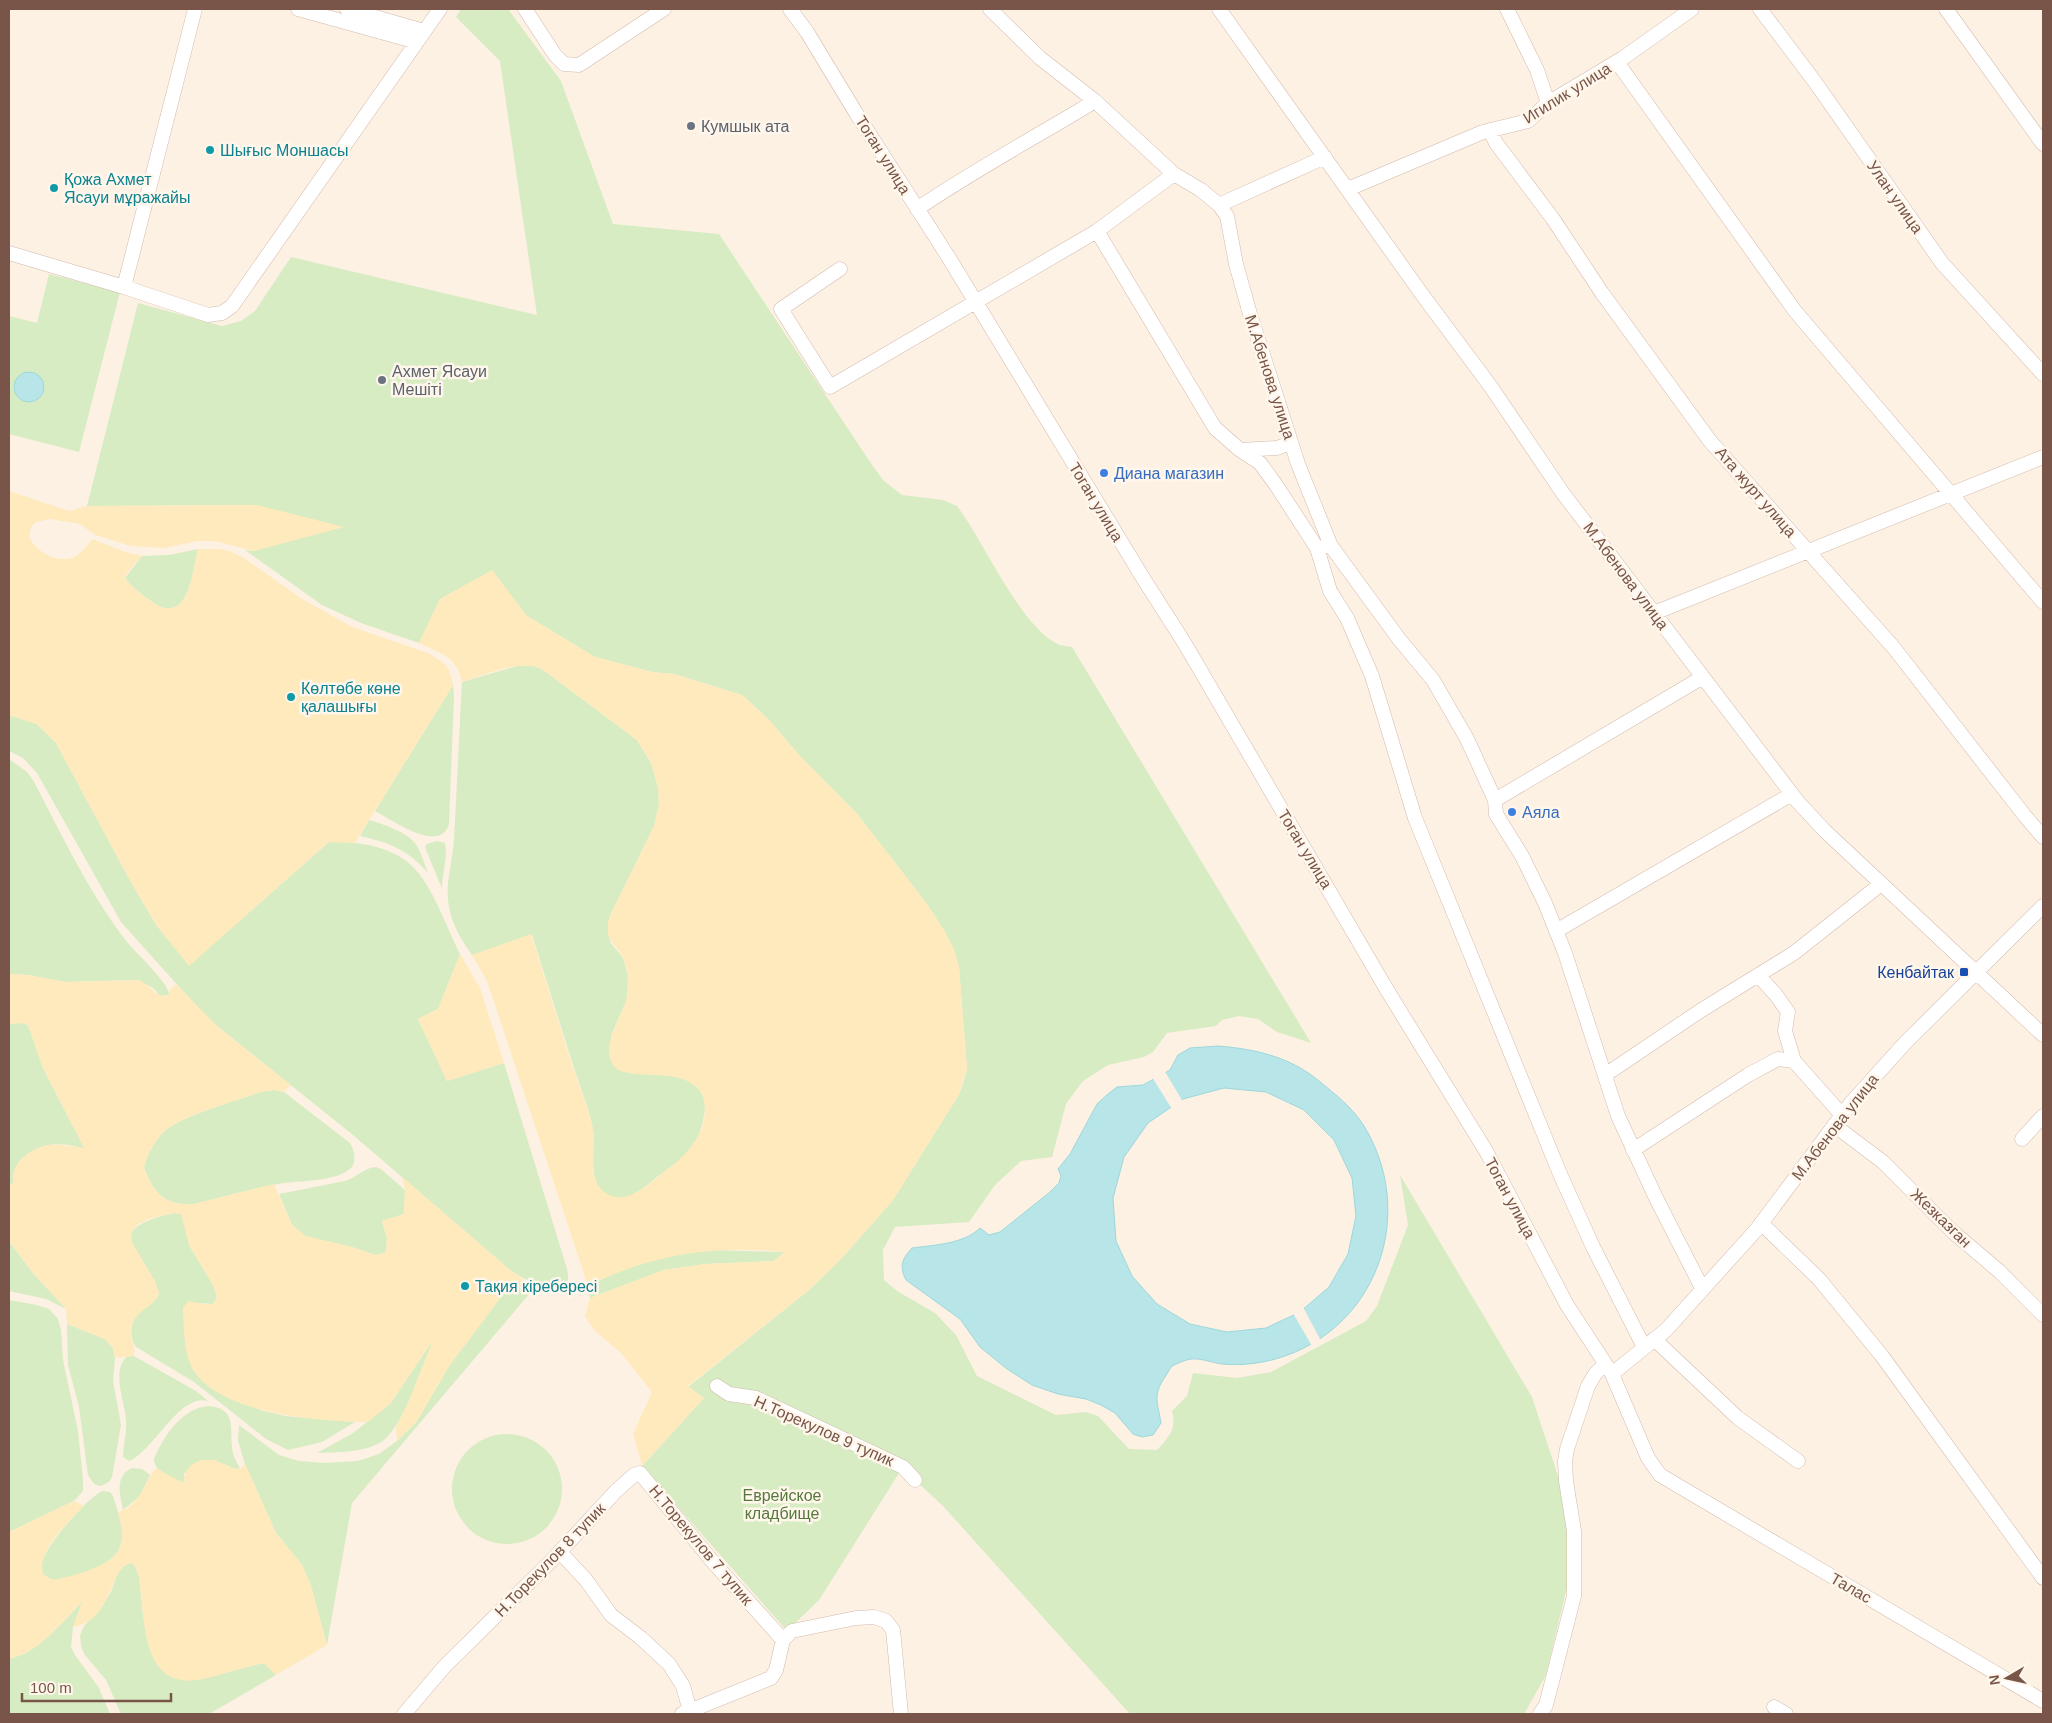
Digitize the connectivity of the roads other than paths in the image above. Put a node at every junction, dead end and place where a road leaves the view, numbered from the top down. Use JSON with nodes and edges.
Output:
{"nodes":[{"id":1,"x":195,"y":9,"type":"edge"},
{"id":2,"x":298,"y":9,"type":"edge"},
{"id":3,"x":347,"y":9,"type":"edge"},
{"id":4,"x":440,"y":9,"type":"edge"},
{"id":5,"x":664,"y":9,"type":"edge"},
{"id":6,"x":790,"y":9,"type":"edge"},
{"id":7,"x":990,"y":9,"type":"edge"},
{"id":8,"x":1219,"y":9,"type":"edge"},
{"id":9,"x":1507,"y":9,"type":"edge"},
{"id":10,"x":1692,"y":9,"type":"edge"},
{"id":11,"x":1760,"y":9,"type":"edge"},
{"id":12,"x":1946,"y":9,"type":"edge"},
{"id":13,"x":526,"y":10,"type":"edge"},
{"id":14,"x":421,"y":37,"type":"junction"},
{"id":15,"x":1617,"y":62,"type":"junction"},
{"id":16,"x":1095,"y":102,"type":"junction"},
{"id":17,"x":1548,"y":103,"type":"junction"},
{"id":18,"x":1490,"y":130,"type":"junction"},
{"id":19,"x":2043,"y":144,"type":"edge"},
{"id":20,"x":1325,"y":157,"type":"junction"},
{"id":21,"x":1174,"y":174,"type":"junction"},
{"id":22,"x":1348,"y":189,"type":"junction"},
{"id":23,"x":1219,"y":205,"type":"junction"},
{"id":24,"x":917,"y":209,"type":"junction"},
{"id":25,"x":1097,"y":231,"type":"junction"},
{"id":26,"x":9,"y":253,"type":"edge"},
{"id":27,"x":840,"y":269,"type":"dead end"},
{"id":28,"x":124,"y":287,"type":"junction"},
{"id":29,"x":974,"y":302,"type":"junction"},
{"id":30,"x":2043,"y":374,"type":"edge"},
{"id":31,"x":1291,"y":443,"type":"junction"},
{"id":32,"x":1240,"y":450,"type":"junction"},
{"id":33,"x":2043,"y":457,"type":"edge"},
{"id":34,"x":1950,"y":494,"type":"junction"},
{"id":35,"x":1331,"y":546,"type":"junction"},
{"id":36,"x":1317,"y":548,"type":"junction"},
{"id":37,"x":1808,"y":551,"type":"junction"},
{"id":38,"x":2043,"y":602,"type":"edge"},
{"id":39,"x":1654,"y":613,"type":"junction"},
{"id":40,"x":1703,"y":677,"type":"junction"},
{"id":41,"x":1792,"y":794,"type":"junction"},
{"id":42,"x":1495,"y":800,"type":"junction"},
{"id":43,"x":2043,"y":837,"type":"edge"},
{"id":44,"x":1881,"y":884,"type":"junction"},
{"id":45,"x":2043,"y":906,"type":"edge"},
{"id":46,"x":1556,"y":931,"type":"junction"},
{"id":47,"x":1976,"y":972,"type":"junction"},
{"id":48,"x":1758,"y":975,"type":"junction"},
{"id":49,"x":2043,"y":1034,"type":"edge"},
{"id":50,"x":1794,"y":1061,"type":"junction"},
{"id":51,"x":1605,"y":1075,"type":"junction"},
{"id":52,"x":2043,"y":1116,"type":"edge"},
{"id":53,"x":1838,"y":1120,"type":"junction"},
{"id":54,"x":2022,"y":1138,"type":"dead end"},
{"id":55,"x":1633,"y":1150,"type":"junction"},
{"id":56,"x":1761,"y":1223,"type":"junction"},
{"id":57,"x":1702,"y":1288,"type":"junction"},
{"id":58,"x":2043,"y":1314,"type":"edge"},
{"id":59,"x":1649,"y":1343,"type":"junction"},
{"id":60,"x":1609,"y":1369,"type":"junction"},
{"id":61,"x":717,"y":1386,"type":"dead end"},
{"id":62,"x":1798,"y":1461,"type":"dead end"},
{"id":63,"x":1660,"y":1475,"type":"joint"},
{"id":64,"x":915,"y":1480,"type":"dead end"},
{"id":65,"x":616,"y":1491,"type":"joint"},
{"id":66,"x":560,"y":1552,"type":"junction"},
{"id":67,"x":2043,"y":1578,"type":"edge"},
{"id":68,"x":783,"y":1640,"type":"junction"},
{"id":69,"x":2043,"y":1701,"type":"edge"},
{"id":70,"x":686,"y":1713,"type":"edge"},
{"id":71,"x":404,"y":1714,"type":"edge"},
{"id":72,"x":901,"y":1714,"type":"edge"},
{"id":73,"x":1540,"y":1714,"type":"edge"}],
"edges":[{"from":1,"to":28,"type":"street"},
{"from":2,"to":14,"type":"street"},
{"from":3,"to":14,"type":"street"},
{"from":4,"to":14,"type":"street"},
{"from":5,"to":13,"type":"street"},
{"from":6,"to":24,"type":"street","name":"Тоган улица"},
{"from":7,"to":16,"type":"street","name":"М.Абенова улица"},
{"from":8,"to":20,"type":"street","name":"М.Абенова улица"},
{"from":9,"to":17,"type":"street"},
{"from":10,"to":15,"type":"street","name":"Игилик улица"},
{"from":11,"to":30,"type":"street","name":"Улан улица"},
{"from":12,"to":19,"type":"street"},
{"from":14,"to":28,"type":"street"},
{"from":15,"to":17,"type":"street","name":"Игилик улица"},
{"from":15,"to":34,"type":"street"},
{"from":16,"to":21,"type":"street","name":"М.Абенова улица"},
{"from":16,"to":24,"type":"street"},
{"from":17,"to":18,"type":"street","name":"Игилик улица"},
{"from":18,"to":22,"type":"street","name":"Игилик улица"},
{"from":18,"to":37,"type":"street","name":"Ата журт улица"},
{"from":20,"to":22,"type":"street","name":"М.Абенова улица"},
{"from":20,"to":23,"type":"street"},
{"from":21,"to":23,"type":"street","name":"М.Абенова улица"},
{"from":21,"to":25,"type":"street"},
{"from":22,"to":39,"type":"street","name":"М.Абенова улица"},
{"from":23,"to":31,"type":"street","name":"М.Абенова улица"},
{"from":24,"to":29,"type":"street","name":"Тоган улица"},
{"from":25,"to":29,"type":"street"},
{"from":25,"to":32,"type":"street"},
{"from":26,"to":28,"type":"street"},
{"from":27,"to":29,"type":"street"},
{"from":29,"to":60,"type":"street","name":"Тоган улица"},
{"from":31,"to":32,"type":"street"},
{"from":31,"to":35,"type":"street","name":"М.Абенова улица"},
{"from":32,"to":36,"type":"street"},
{"from":33,"to":34,"type":"street"},
{"from":34,"to":37,"type":"street"},
{"from":34,"to":38,"type":"street"},
{"from":35,"to":36,"type":"street"},
{"from":35,"to":42,"type":"street","name":"М.Абенова улица"},
{"from":36,"to":59,"type":"street"},
{"from":37,"to":39,"type":"street"},
{"from":37,"to":43,"type":"street","name":"Ата журт улица"},
{"from":39,"to":40,"type":"street","name":"М.Абенова улица"},
{"from":40,"to":41,"type":"street","name":"М.Абенова улица"},
{"from":40,"to":42,"type":"street"},
{"from":41,"to":44,"type":"street","name":"М.Абенова улица"},
{"from":41,"to":46,"type":"street"},
{"from":42,"to":46,"type":"street","name":"М.Абенова улица"},
{"from":44,"to":47,"type":"street","name":"М.Абенова улица"},
{"from":44,"to":48,"type":"street"},
{"from":45,"to":47,"type":"street","name":"М.Абенова улица"},
{"from":46,"to":51,"type":"street","name":"М.Абенова улица"},
{"from":47,"to":49,"type":"street"},
{"from":47,"to":53,"type":"street","name":"М.Абенова улица"},
{"from":48,"to":50,"type":"street"},
{"from":48,"to":51,"type":"street"},
{"from":50,"to":53,"type":"street","name":"Жезказган"},
{"from":50,"to":55,"type":"street"},
{"from":51,"to":55,"type":"street","name":"М.Абенова улица"},
{"from":52,"to":54,"type":"street"},
{"from":53,"to":56,"type":"street","name":"М.Абенова улица"},
{"from":53,"to":58,"type":"street","name":"Жезказган"},
{"from":55,"to":57,"type":"street","name":"М.Абенова улица"},
{"from":56,"to":57,"type":"street","name":"М.Абенова улица"},
{"from":56,"to":67,"type":"street"},
{"from":57,"to":59,"type":"street","name":"М.Абенова улица"},
{"from":59,"to":60,"type":"street","name":"М.Абенова улица"},
{"from":59,"to":62,"type":"street"},
{"from":60,"to":63,"type":"street","name":"Тоган улица"},
{"from":60,"to":73,"type":"street","name":"М.Абенова улица"},
{"from":61,"to":64,"type":"street","name":"Н.Торекулов 9 тупик"},
{"from":63,"to":69,"type":"street","name":"Талас"},
{"from":65,"to":66,"type":"street","name":"Н.Торекулов 8 тупик"},
{"from":65,"to":68,"type":"street","name":"Н.Торекулов 7 тупик"},
{"from":66,"to":70,"type":"street"},
{"from":66,"to":71,"type":"street","name":"Н.Торекулов 8 тупик"},
{"from":68,"to":70,"type":"street"},
{"from":68,"to":72,"type":"street"}]}
